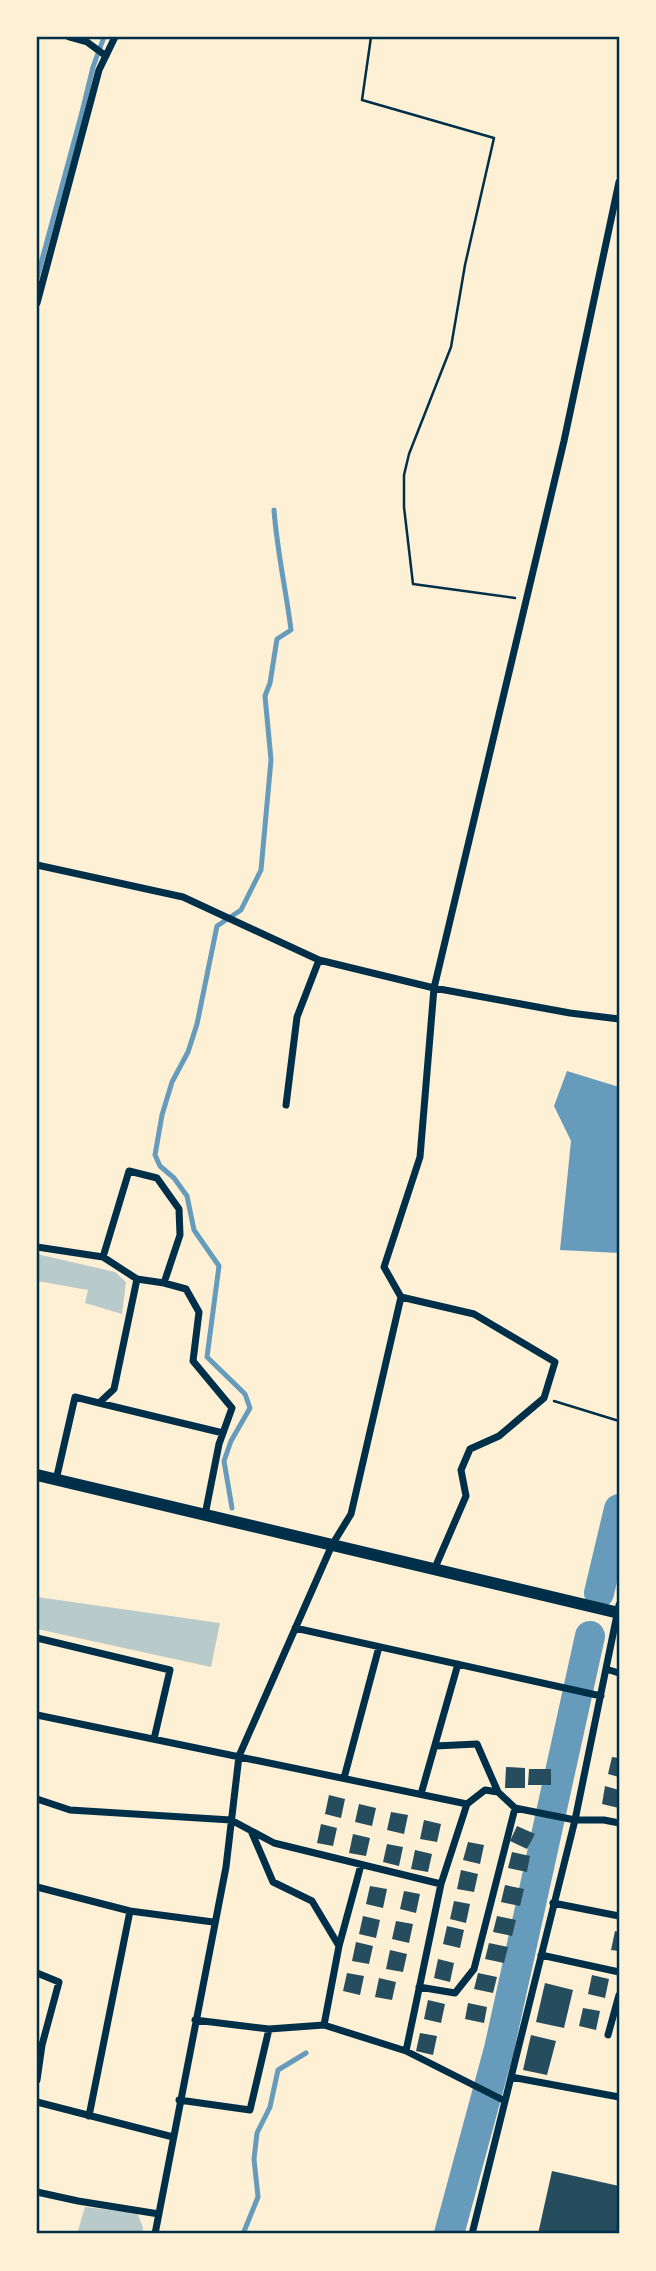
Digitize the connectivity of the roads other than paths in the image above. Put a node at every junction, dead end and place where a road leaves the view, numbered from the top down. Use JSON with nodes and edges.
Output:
{"nodes":[{"id":1,"x":69,"y":37,"type":"edge"},
{"id":2,"x":115,"y":37,"type":"edge"},
{"id":3,"x":106,"y":56,"type":"junction"},
{"id":4,"x":619,"y":182,"type":"edge"},
{"id":5,"x":37,"y":303,"type":"edge"},
{"id":6,"x":37,"y":864,"type":"edge"},
{"id":7,"x":319,"y":960,"type":"junction"},
{"id":8,"x":434,"y":988,"type":"junction"},
{"id":9,"x":619,"y":1018,"type":"edge"},
{"id":10,"x":286,"y":1105,"type":"dead end"},
{"id":11,"x":37,"y":1247,"type":"edge"},
{"id":12,"x":103,"y":1257,"type":"junction"},
{"id":13,"x":136,"y":1279,"type":"junction"},
{"id":14,"x":164,"y":1283,"type":"junction"},
{"id":15,"x":401,"y":1297,"type":"junction"},
{"id":16,"x":99,"y":1403,"type":"junction"},
{"id":17,"x":223,"y":1433,"type":"junction"},
{"id":18,"x":37,"y":1475,"type":"edge"},
{"id":19,"x":56,"y":1480,"type":"junction"},
{"id":20,"x":205,"y":1515,"type":"junction"},
{"id":21,"x":332,"y":1545,"type":"junction"},
{"id":22,"x":434,"y":1570,"type":"junction"},
{"id":23,"x":619,"y":1610,"type":"edge"},
{"id":24,"x":296,"y":1628,"type":"junction"},
{"id":25,"x":37,"y":1638,"type":"edge"},
{"id":26,"x":379,"y":1647,"type":"junction"},
{"id":27,"x":458,"y":1664,"type":"junction"},
{"id":28,"x":606,"y":1669,"type":"junction"},
{"id":29,"x":619,"y":1673,"type":"edge"},
{"id":30,"x":601,"y":1696,"type":"junction"},
{"id":31,"x":37,"y":1715,"type":"edge"},
{"id":32,"x":154,"y":1739,"type":"junction"},
{"id":33,"x":435,"y":1746,"type":"junction"},
{"id":34,"x":239,"y":1756,"type":"junction"},
{"id":35,"x":344,"y":1778,"type":"junction"},
{"id":36,"x":498,"y":1792,"type":"junction"},
{"id":37,"x":421,"y":1794,"type":"junction"},
{"id":38,"x":37,"y":1799,"type":"edge"},
{"id":39,"x":467,"y":1804,"type":"junction"},
{"id":40,"x":515,"y":1808,"type":"junction"},
{"id":41,"x":231,"y":1820,"type":"junction"},
{"id":42,"x":575,"y":1820,"type":"junction"},
{"id":43,"x":619,"y":1823,"type":"edge"},
{"id":44,"x":252,"y":1833,"type":"junction"},
{"id":45,"x":361,"y":1865,"type":"junction"},
{"id":46,"x":441,"y":1884,"type":"junction"},
{"id":47,"x":37,"y":1886,"type":"edge"},
{"id":48,"x":553,"y":1903,"type":"junction"},
{"id":49,"x":130,"y":1910,"type":"junction"},
{"id":50,"x":619,"y":1916,"type":"edge"},
{"id":51,"x":214,"y":1922,"type":"junction"},
{"id":52,"x":339,"y":1947,"type":"junction"},
{"id":53,"x":541,"y":1955,"type":"junction"},
{"id":54,"x":619,"y":1972,"type":"edge"},
{"id":55,"x":37,"y":1973,"type":"edge"},
{"id":56,"x":419,"y":1987,"type":"junction"},
{"id":57,"x":619,"y":1995,"type":"edge"},
{"id":58,"x":194,"y":2020,"type":"junction"},
{"id":59,"x":324,"y":2025,"type":"junction"},
{"id":60,"x":269,"y":2029,"type":"junction"},
{"id":61,"x":608,"y":2035,"type":"dead end"},
{"id":62,"x":406,"y":2051,"type":"junction"},
{"id":63,"x":512,"y":2077,"type":"junction"},
{"id":64,"x":37,"y":2080,"type":"edge"},
{"id":65,"x":619,"y":2097,"type":"edge"},
{"id":66,"x":179,"y":2100,"type":"junction"},
{"id":67,"x":505,"y":2101,"type":"junction"},
{"id":68,"x":37,"y":2102,"type":"edge"},
{"id":69,"x":89,"y":2116,"type":"junction"},
{"id":70,"x":173,"y":2137,"type":"junction"},
{"id":71,"x":37,"y":2192,"type":"edge"},
{"id":72,"x":159,"y":2214,"type":"junction"},
{"id":73,"x":155,"y":2234,"type":"edge"},
{"id":74,"x":472,"y":2234,"type":"edge"}],
"edges":[{"from":1,"to":3,"type":"street"},
{"from":2,"to":3,"type":"street"},
{"from":3,"to":5,"type":"street"},
{"from":4,"to":8,"type":"street"},
{"from":6,"to":7,"type":"street"},
{"from":7,"to":8,"type":"street"},
{"from":7,"to":10,"type":"street"},
{"from":8,"to":9,"type":"street"},
{"from":8,"to":15,"type":"street"},
{"from":11,"to":12,"type":"street"},
{"from":12,"to":13,"type":"street"},
{"from":12,"to":14,"type":"street"},
{"from":13,"to":14,"type":"street"},
{"from":13,"to":16,"type":"street"},
{"from":14,"to":17,"type":"street"},
{"from":15,"to":21,"type":"street"},
{"from":15,"to":22,"type":"street"},
{"from":16,"to":17,"type":"street"},
{"from":16,"to":19,"type":"street"},
{"from":17,"to":20,"type":"street"},
{"from":18,"to":19,"type":"highway"},
{"from":19,"to":20,"type":"highway"},
{"from":20,"to":21,"type":"highway"},
{"from":21,"to":22,"type":"highway"},
{"from":21,"to":24,"type":"street"},
{"from":22,"to":23,"type":"highway"},
{"from":23,"to":28,"type":"street"},
{"from":24,"to":26,"type":"street"},
{"from":24,"to":34,"type":"street"},
{"from":25,"to":32,"type":"street"},
{"from":26,"to":27,"type":"street"},
{"from":26,"to":35,"type":"street"},
{"from":27,"to":30,"type":"street"},
{"from":27,"to":33,"type":"street"},
{"from":28,"to":29,"type":"street"},
{"from":28,"to":30,"type":"street"},
{"from":30,"to":42,"type":"street"},
{"from":31,"to":32,"type":"street"},
{"from":32,"to":34,"type":"street"},
{"from":33,"to":36,"type":"street"},
{"from":33,"to":37,"type":"street"},
{"from":34,"to":35,"type":"street"},
{"from":34,"to":41,"type":"street"},
{"from":35,"to":37,"type":"street"},
{"from":36,"to":39,"type":"street"},
{"from":36,"to":40,"type":"street"},
{"from":37,"to":39,"type":"street"},
{"from":38,"to":41,"type":"street"},
{"from":39,"to":46,"type":"street"},
{"from":40,"to":42,"type":"street"},
{"from":40,"to":56,"type":"street"},
{"from":41,"to":44,"type":"street"},
{"from":41,"to":51,"type":"street"},
{"from":42,"to":43,"type":"street"},
{"from":42,"to":48,"type":"street"},
{"from":44,"to":45,"type":"street"},
{"from":44,"to":52,"type":"street"},
{"from":45,"to":46,"type":"street"},
{"from":45,"to":52,"type":"street"},
{"from":46,"to":56,"type":"street"},
{"from":47,"to":49,"type":"street"},
{"from":48,"to":50,"type":"street"},
{"from":48,"to":53,"type":"street"},
{"from":49,"to":51,"type":"street"},
{"from":49,"to":69,"type":"street"},
{"from":51,"to":58,"type":"street"},
{"from":52,"to":59,"type":"street"},
{"from":53,"to":54,"type":"street"},
{"from":53,"to":63,"type":"street"},
{"from":55,"to":64,"type":"street"},
{"from":56,"to":62,"type":"street"},
{"from":57,"to":61,"type":"street"},
{"from":58,"to":60,"type":"street"},
{"from":58,"to":66,"type":"street"},
{"from":59,"to":60,"type":"street"},
{"from":59,"to":62,"type":"street"},
{"from":60,"to":66,"type":"street"},
{"from":62,"to":67,"type":"street"},
{"from":63,"to":65,"type":"street"},
{"from":63,"to":67,"type":"street"},
{"from":66,"to":70,"type":"street"},
{"from":67,"to":74,"type":"street"},
{"from":68,"to":69,"type":"street"},
{"from":69,"to":70,"type":"street"},
{"from":70,"to":72,"type":"street"},
{"from":71,"to":72,"type":"street"},
{"from":72,"to":73,"type":"street"}]}
